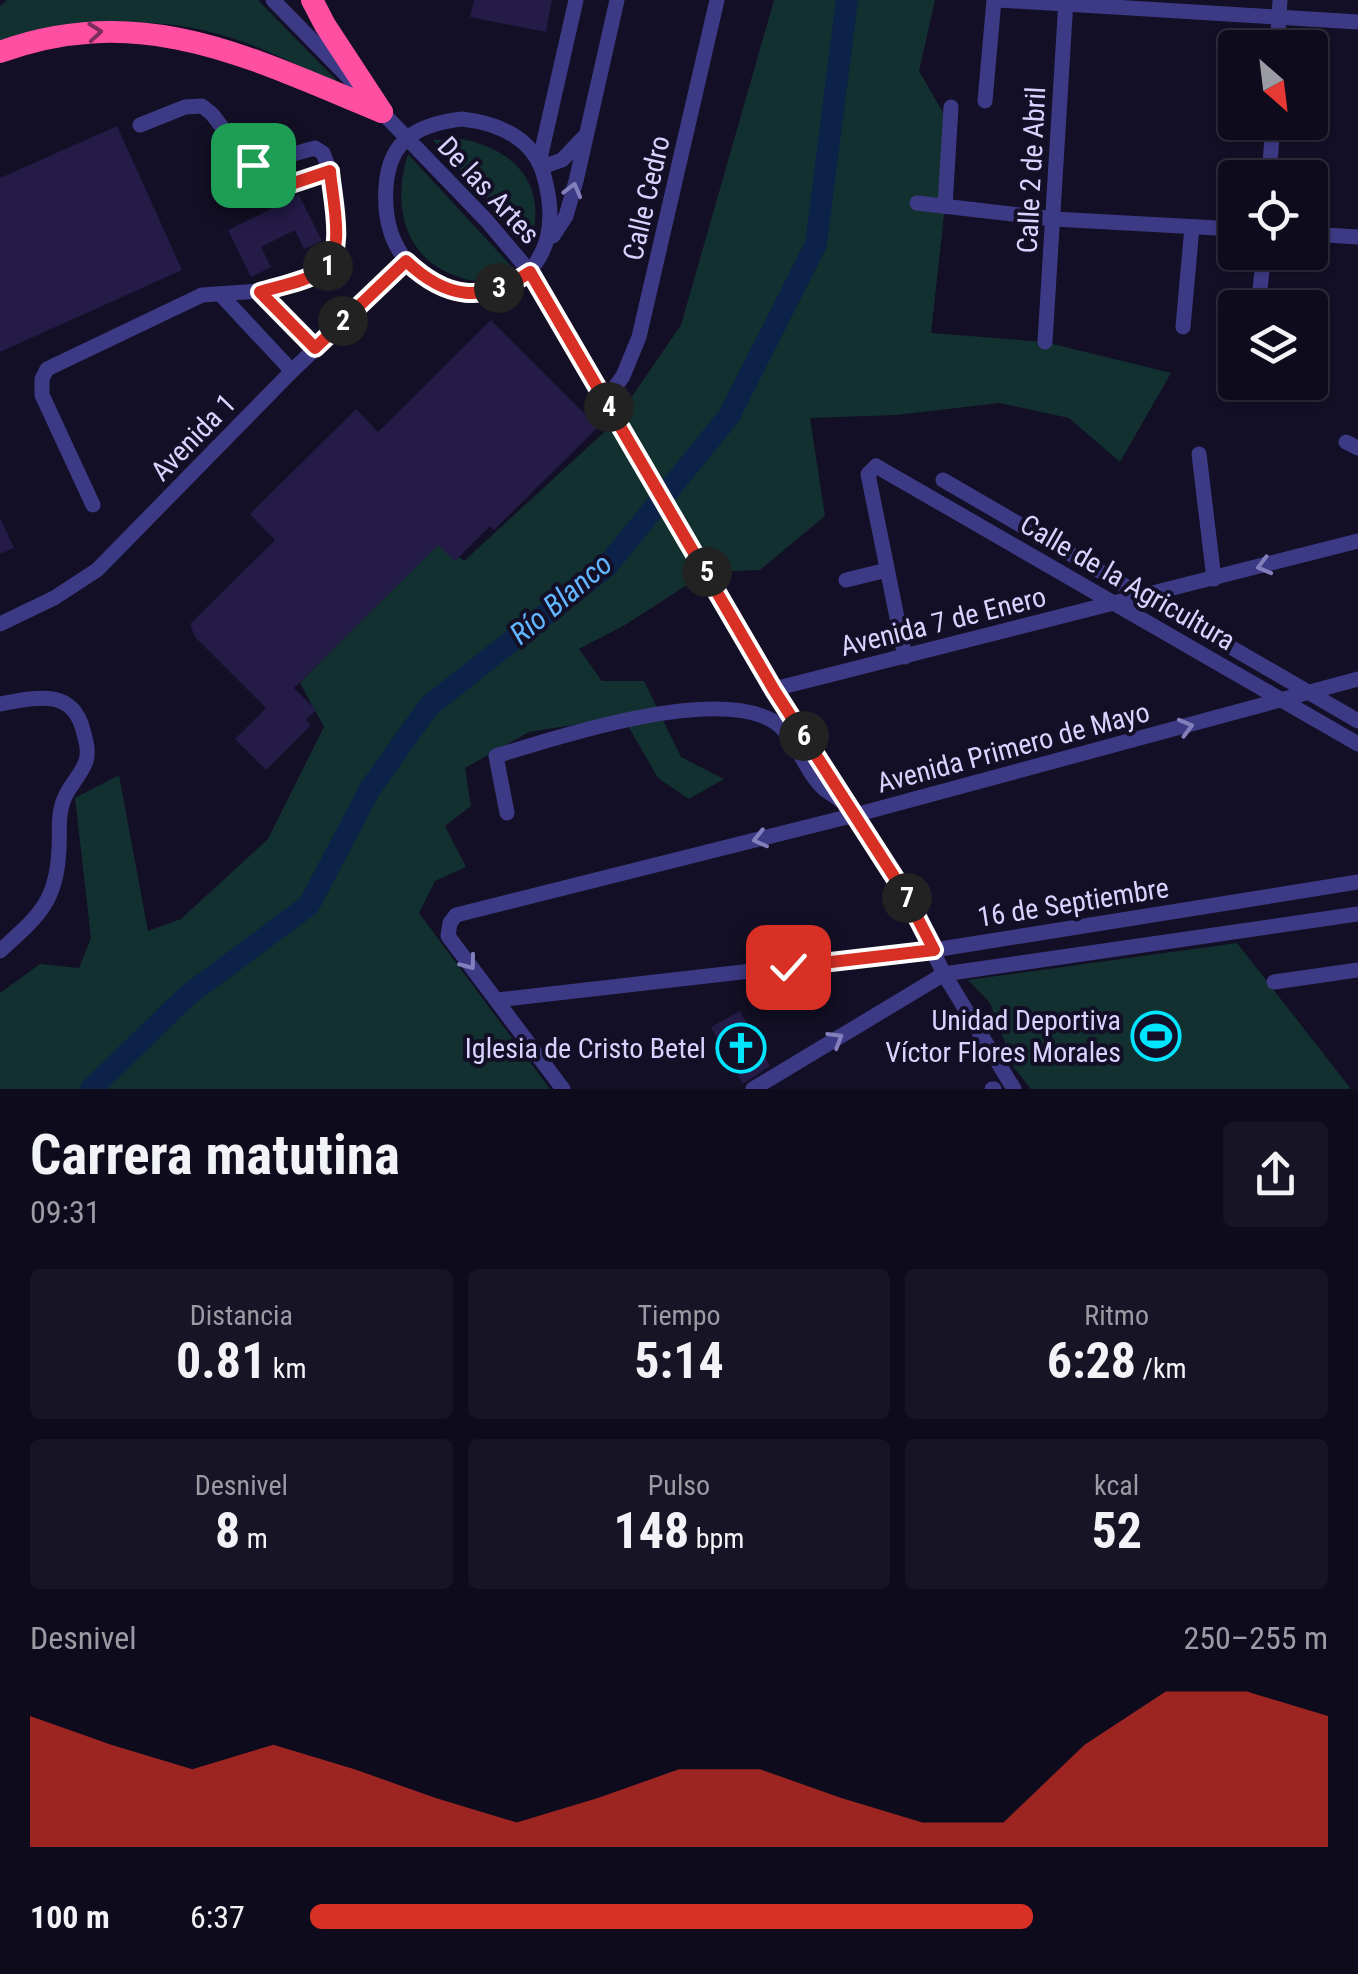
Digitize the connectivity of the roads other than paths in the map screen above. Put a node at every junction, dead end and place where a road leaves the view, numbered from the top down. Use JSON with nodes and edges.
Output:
{"nodes":[{"id":1,"x":273,"y":0,"type":"edge"},
{"id":2,"x":312,"y":0,"type":"edge"},
{"id":3,"x":576,"y":0,"type":"edge"},
{"id":4,"x":616,"y":0,"type":"edge"},
{"id":5,"x":717,"y":0,"type":"edge"},
{"id":6,"x":996,"y":0,"type":"edge"},
{"id":7,"x":1010,"y":0,"type":"edge"},
{"id":8,"x":1280,"y":0,"type":"edge"},
{"id":9,"x":1066,"y":3,"type":"edge"},
{"id":10,"x":1279,"y":17,"type":"junction"},
{"id":11,"x":1358,"y":22,"type":"edge"},
{"id":12,"x":1278,"y":30,"type":"edge"},
{"id":13,"x":0,"y":52,"type":"edge"},
{"id":14,"x":986,"y":101,"type":"dead end"},
{"id":15,"x":951,"y":106,"type":"dead end"},
{"id":16,"x":382,"y":112,"type":"junction"},
{"id":17,"x":140,"y":125,"type":"dead end"},
{"id":18,"x":587,"y":134,"type":"junction"},
{"id":19,"x":406,"y":138,"type":"junction"},
{"id":20,"x":253,"y":165,"type":"junction"},
{"id":21,"x":541,"y":165,"type":"junction"},
{"id":22,"x":330,"y":171,"type":"junction"},
{"id":23,"x":917,"y":203,"type":"dead end"},
{"id":24,"x":945,"y":206,"type":"junction"},
{"id":25,"x":1054,"y":219,"type":"junction"},
{"id":26,"x":1192,"y":227,"type":"junction"},
{"id":27,"x":1218,"y":228,"type":"edge"},
{"id":28,"x":1328,"y":235,"type":"edge"},
{"id":29,"x":1358,"y":236,"type":"edge"},
{"id":30,"x":549,"y":242,"type":"junction"},
{"id":31,"x":406,"y":261,"type":"junction"},
{"id":32,"x":530,"y":272,"type":"junction"},
{"id":33,"x":260,"y":292,"type":"junction"},
{"id":34,"x":220,"y":294,"type":"junction"},
{"id":35,"x":1184,"y":327,"type":"dead end"},
{"id":36,"x":1044,"y":342,"type":"dead end"},
{"id":37,"x":315,"y":348,"type":"junction"},
{"id":38,"x":292,"y":371,"type":"junction"},
{"id":39,"x":606,"y":401,"type":"junction"},
{"id":40,"x":1198,"y":454,"type":"dead end"},
{"id":41,"x":943,"y":480,"type":"dead end"},
{"id":42,"x":92,"y":505,"type":"dead end"},
{"id":43,"x":1358,"y":541,"type":"edge"},
{"id":44,"x":887,"y":570,"type":"junction"},
{"id":45,"x":846,"y":580,"type":"dead end"},
{"id":46,"x":1214,"y":580,"type":"junction"},
{"id":47,"x":1130,"y":600,"type":"junction"},
{"id":48,"x":0,"y":624,"type":"edge"},
{"id":49,"x":905,"y":657,"type":"junction"},
{"id":50,"x":1358,"y":679,"type":"edge"},
{"id":51,"x":774,"y":690,"type":"junction"},
{"id":52,"x":1296,"y":696,"type":"junction"},
{"id":53,"x":0,"y":704,"type":"edge"},
{"id":54,"x":1358,"y":720,"type":"edge"},
{"id":55,"x":1358,"y":744,"type":"edge"},
{"id":56,"x":852,"y":810,"type":"junction"},
{"id":57,"x":507,"y":813,"type":"dead end"},
{"id":58,"x":1358,"y":882,"type":"edge"},
{"id":59,"x":1358,"y":914,"type":"edge"},
{"id":60,"x":934,"y":950,"type":"junction"},
{"id":61,"x":0,"y":951,"type":"edge"},
{"id":62,"x":1358,"y":970,"type":"edge"},
{"id":63,"x":944,"y":974,"type":"junction"},
{"id":64,"x":1274,"y":982,"type":"dead end"},
{"id":65,"x":497,"y":1000,"type":"junction"},
{"id":66,"x":563,"y":1089,"type":"edge"},
{"id":67,"x":753,"y":1089,"type":"edge"},
{"id":68,"x":1014,"y":1089,"type":"edge"}],
"edges":[{"from":1,"to":16,"type":"street","name":"De las Artes"},
{"from":2,"to":16,"type":"highway"},
{"from":3,"to":21,"type":"street"},
{"from":4,"to":18,"type":"street"},
{"from":5,"to":39,"type":"street","name":"Calle Cedro"},
{"from":6,"to":7,"type":"street"},
{"from":6,"to":14,"type":"street"},
{"from":7,"to":9,"type":"street"},
{"from":8,"to":10,"type":"street"},
{"from":9,"to":10,"type":"street"},
{"from":9,"to":25,"type":"street","name":"Calle 2 de Abril"},
{"from":10,"to":11,"type":"street"},
{"from":10,"to":12,"type":"street"},
{"from":13,"to":16,"type":"highway","one_way":true},
{"from":15,"to":24,"type":"street"},
{"from":16,"to":19,"type":"street","name":"De las Artes"},
{"from":17,"to":20,"type":"street"},
{"from":18,"to":21,"type":"street"},
{"from":30,"to":18,"type":"street","one_way":true},
{"from":19,"to":21,"type":"street"},
{"from":19,"to":31,"type":"street"},
{"from":19,"to":32,"type":"street","name":"De las Artes"},
{"from":20,"to":22,"type":"street"},
{"from":20,"to":22,"type":"street"},
{"from":21,"to":30,"type":"street"},
{"from":22,"to":33,"type":"street"},
{"from":23,"to":24,"type":"street"},
{"from":24,"to":25,"type":"street"},
{"from":25,"to":26,"type":"street"},
{"from":25,"to":36,"type":"street","name":"Calle 2 de Abril"},
{"from":26,"to":27,"type":"street"},
{"from":26,"to":35,"type":"street"},
{"from":28,"to":29,"type":"street"},
{"from":30,"to":32,"type":"street"},
{"from":31,"to":32,"type":"street"},
{"from":31,"to":37,"type":"street","name":"Avenida 1"},
{"from":32,"to":39,"type":"street","name":"De las Artes"},
{"from":33,"to":34,"type":"street"},
{"from":33,"to":37,"type":"street"},
{"from":34,"to":38,"type":"street"},
{"from":34,"to":42,"type":"street"},
{"from":37,"to":38,"type":"street","name":"Avenida 1"},
{"from":38,"to":48,"type":"street","name":"Avenida 1"},
{"from":39,"to":51,"type":"street","name":"De las Artes"},
{"from":40,"to":46,"type":"street"},
{"from":41,"to":47,"type":"street","name":"Calle de la Agricultura"},
{"from":43,"to":46,"type":"street","name":"Avenida 7 de Enero","one_way":true},
{"from":44,"to":45,"type":"street"},
{"from":44,"to":47,"type":"street","name":"Calle de la Agricultura"},
{"from":44,"to":49,"type":"street"},
{"from":46,"to":47,"type":"street","name":"Avenida 7 de Enero"},
{"from":47,"to":49,"type":"street","name":"Avenida 7 de Enero"},
{"from":47,"to":52,"type":"street","name":"Calle de la Agricultura"},
{"from":47,"to":52,"type":"street","name":"Calle de la Agricultura"},
{"from":49,"to":51,"type":"street","name":"Avenida 7 de Enero"},
{"from":50,"to":52,"type":"street","name":"Avenida Primero de Mayo"},
{"from":51,"to":56,"type":"street","name":"De las Artes"},
{"from":52,"to":54,"type":"street","name":"Calle de la Agricultura"},
{"from":52,"to":55,"type":"street","name":"Calle de la Agricultura"},
{"from":56,"to":52,"type":"street","name":"Avenida Primero de Mayo","one_way":true},
{"from":53,"to":61,"type":"street"},
{"from":56,"to":57,"type":"street"},
{"from":56,"to":60,"type":"street","name":"De las Artes"},
{"from":56,"to":65,"type":"street","name":"Avenida Primero de Mayo","one_way":true},
{"from":58,"to":60,"type":"street","name":"16 de Septiembre"},
{"from":59,"to":63,"type":"street"},
{"from":60,"to":63,"type":"street","name":"De las Artes"},
{"from":60,"to":65,"type":"street","name":"16 de Septiembre"},
{"from":62,"to":64,"type":"street"},
{"from":67,"to":63,"type":"street","one_way":true},
{"from":63,"to":68,"type":"street","name":"De las Artes"},
{"from":65,"to":66,"type":"street"}]}
